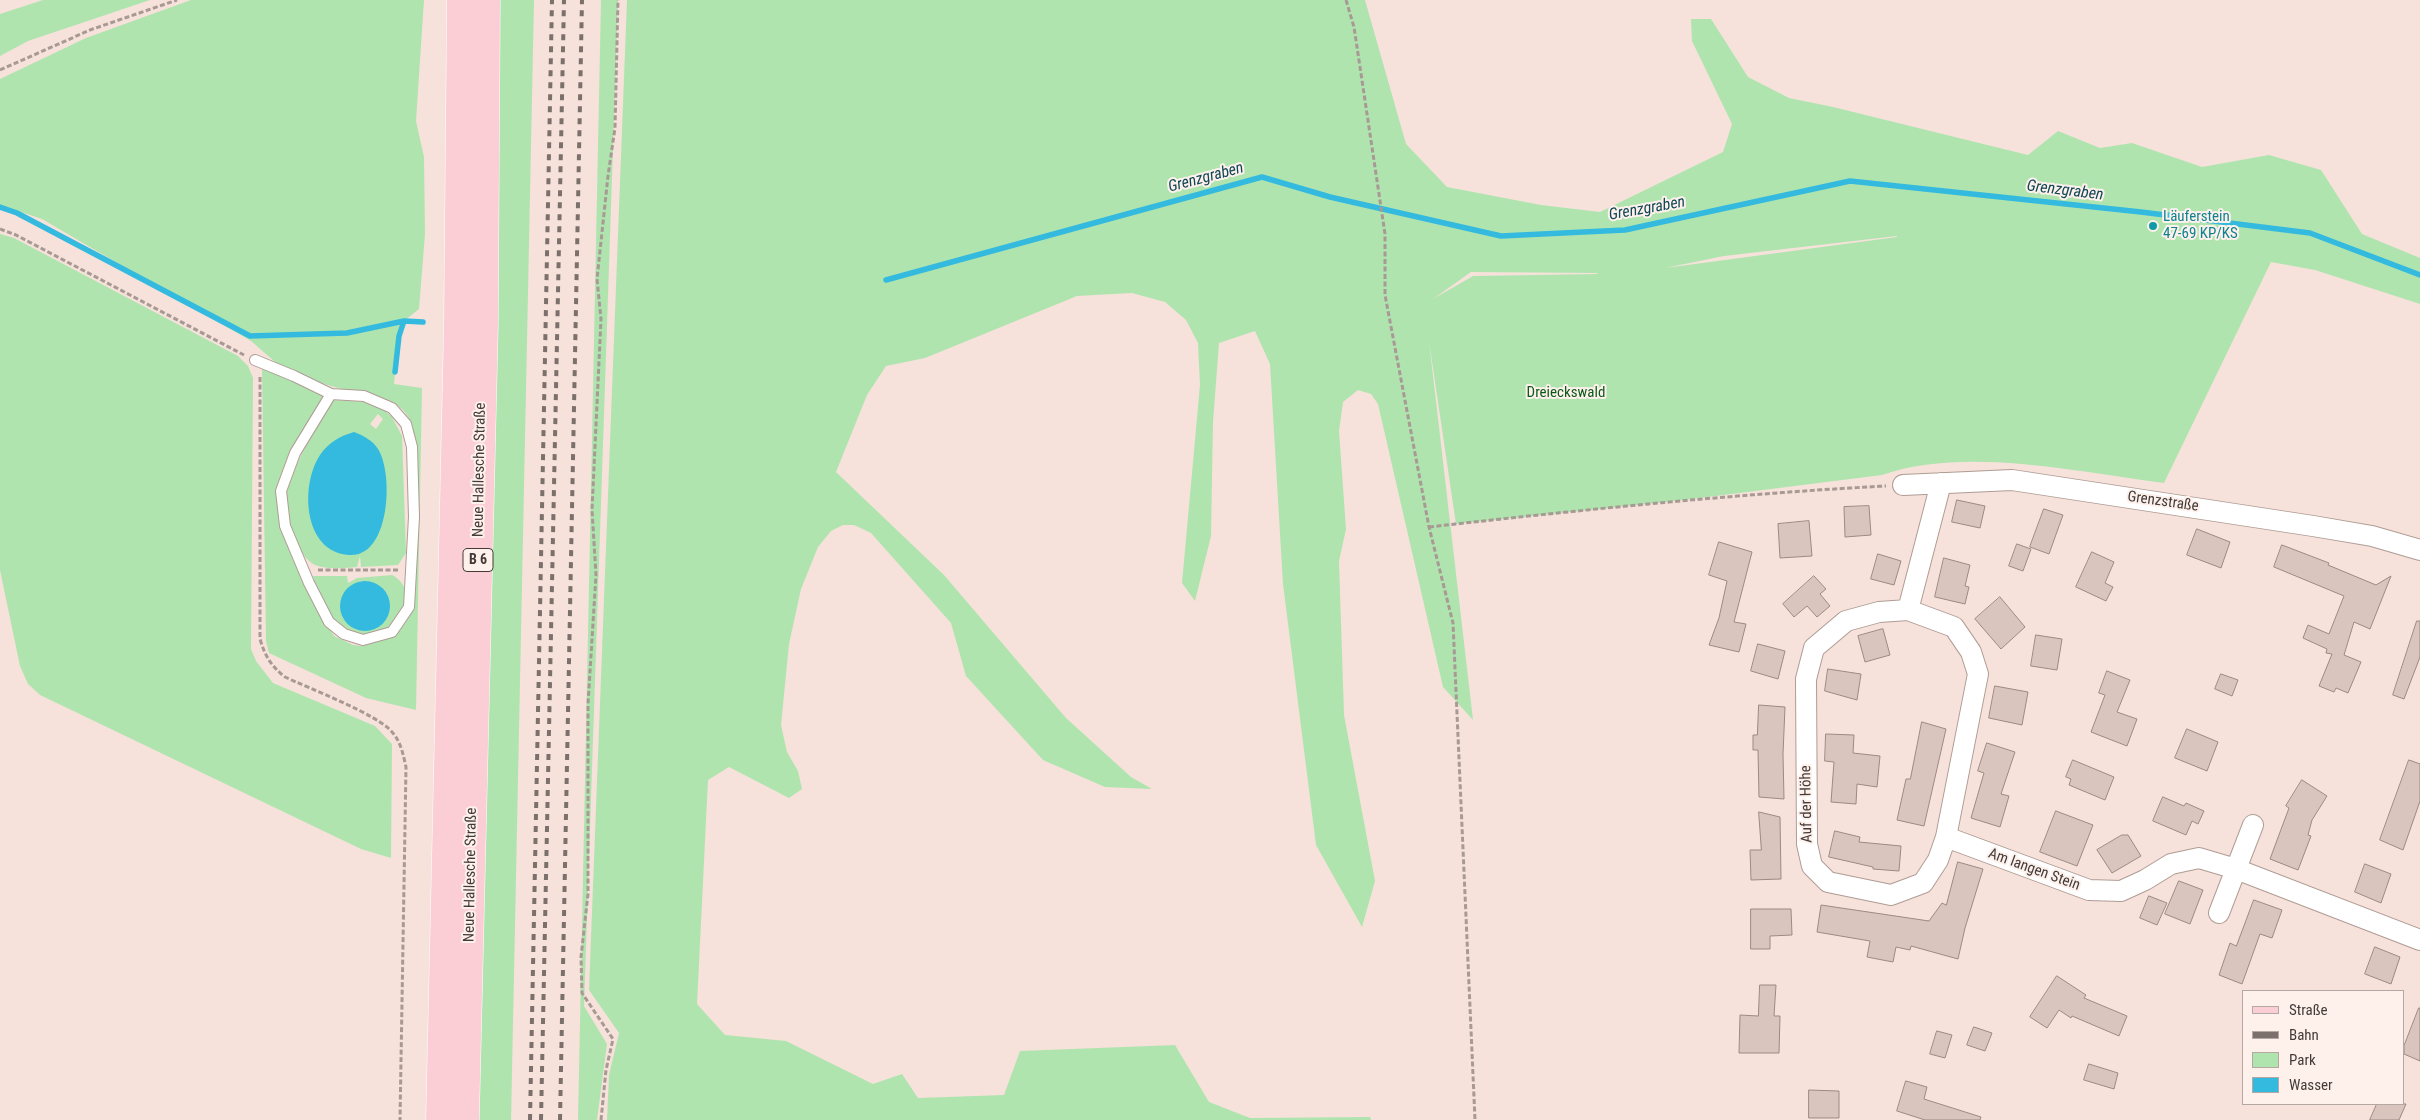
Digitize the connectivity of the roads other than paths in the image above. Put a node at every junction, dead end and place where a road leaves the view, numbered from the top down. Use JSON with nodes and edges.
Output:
{"nodes":[{"id":1,"x":461,"y":0,"type":"edge"},
{"id":2,"x":486,"y":0,"type":"edge"},
{"id":3,"x":255,"y":360,"type":"road end"},
{"id":4,"x":331,"y":394,"type":"junction"},
{"id":5,"x":1941,"y":483,"type":"junction"},
{"id":6,"x":1903,"y":485,"type":"road end"},
{"id":7,"x":2420,"y":550,"type":"edge"},
{"id":8,"x":1908,"y":610,"type":"junction"},
{"id":9,"x":2253,"y":825,"type":"dead end"},
{"id":10,"x":1946,"y":837,"type":"junction"},
{"id":11,"x":2236,"y":868,"type":"junction"},
{"id":12,"x":2219,"y":913,"type":"dead end"},
{"id":13,"x":2420,"y":940,"type":"edge"},
{"id":14,"x":440,"y":1120,"type":"edge"},
{"id":15,"x":464,"y":1120,"type":"edge"}],
"edges":[{"from":1,"to":14,"type":"main road","name":"Neue Hallesche Straße","number":"B 6"},
{"from":2,"to":15,"type":"main road","name":"Neue Hallesche Straße","number":"B 6"},
{"from":3,"to":4,"type":"lane"},
{"from":4,"to":4,"type":"lane"},
{"from":5,"to":6,"type":"street","name":"Grenzstraße"},
{"from":5,"to":7,"type":"street","name":"Grenzstraße"},
{"from":5,"to":8,"type":"street"},
{"from":8,"to":10,"type":"street","name":"Auf der Höhe"},
{"from":8,"to":10,"type":"street","name":"Auf der Höhe"},
{"from":9,"to":11,"type":"street"},
{"from":10,"to":11,"type":"street","name":"Am langen Stein"},
{"from":11,"to":12,"type":"street"},
{"from":11,"to":13,"type":"street","name":"Am langen Stein"}]}
